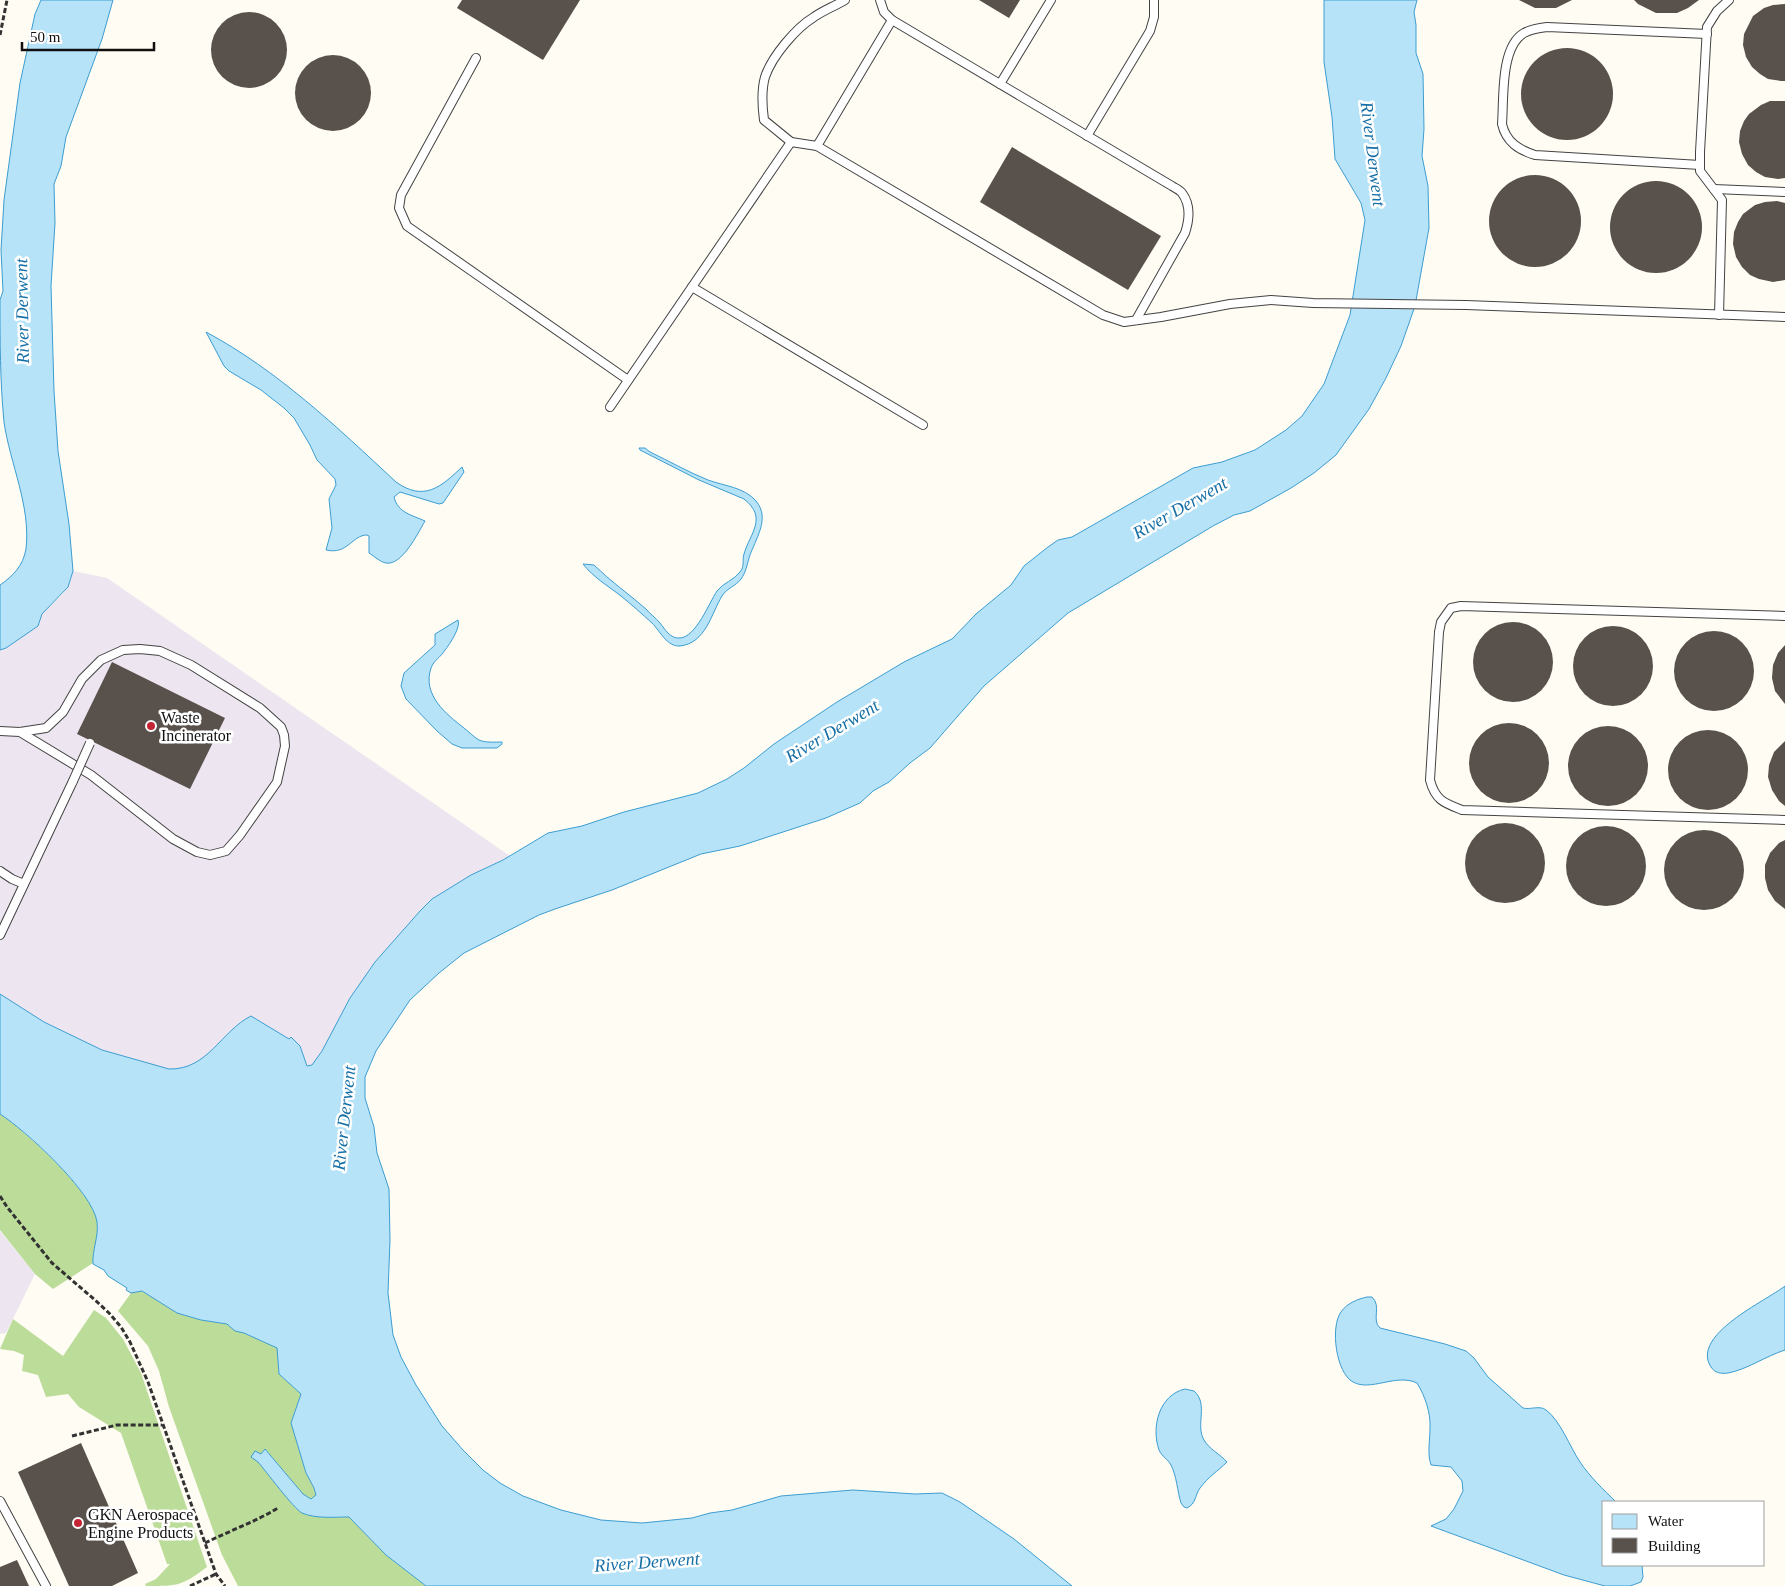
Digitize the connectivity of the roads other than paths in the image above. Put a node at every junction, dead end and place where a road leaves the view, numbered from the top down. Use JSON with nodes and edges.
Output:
{"nodes":[{"id":1,"x":846,"y":0,"type":"edge"},
{"id":2,"x":880,"y":0,"type":"edge"},
{"id":3,"x":1051,"y":0,"type":"edge"},
{"id":4,"x":1154,"y":0,"type":"edge"},
{"id":5,"x":1729,"y":0,"type":"edge"},
{"id":6,"x":892,"y":20,"type":"junction"},
{"id":7,"x":1707,"y":34,"type":"junction"},
{"id":8,"x":476,"y":58,"type":"dead end"},
{"id":9,"x":1000,"y":84,"type":"junction"},
{"id":10,"x":1087,"y":136,"type":"junction"},
{"id":11,"x":791,"y":142,"type":"junction"},
{"id":12,"x":817,"y":146,"type":"junction"},
{"id":13,"x":1700,"y":165,"type":"junction"},
{"id":14,"x":1714,"y":189,"type":"junction"},
{"id":15,"x":1785,"y":192,"type":"edge"},
{"id":16,"x":692,"y":287,"type":"junction"},
{"id":17,"x":1719,"y":314,"type":"junction"},
{"id":18,"x":1785,"y":317,"type":"edge"},
{"id":19,"x":1136,"y":320,"type":"junction"},
{"id":20,"x":628,"y":380,"type":"junction"},
{"id":21,"x":610,"y":407,"type":"dead end"},
{"id":22,"x":923,"y":425,"type":"dead end"},
{"id":23,"x":1785,"y":616,"type":"edge"},
{"id":24,"x":0,"y":731,"type":"edge"},
{"id":25,"x":20,"y":732,"type":"junction"},
{"id":26,"x":90,"y":743,"type":"dead end"},
{"id":27,"x":1785,"y":820,"type":"edge"},
{"id":28,"x":0,"y":871,"type":"edge"},
{"id":29,"x":24,"y":884,"type":"junction"},
{"id":30,"x":0,"y":936,"type":"edge"},
{"id":31,"x":0,"y":1501,"type":"edge"},
{"id":32,"x":46,"y":1586,"type":"edge"}],
"edges":[{"from":1,"to":11,"type":"lane"},
{"from":2,"to":6,"type":"lane"},
{"from":3,"to":9,"type":"lane"},
{"from":4,"to":10,"type":"lane"},
{"from":5,"to":7,"type":"lane"},
{"from":6,"to":9,"type":"lane"},
{"from":6,"to":12,"type":"lane"},
{"from":7,"to":13,"type":"lane"},
{"from":7,"to":13,"type":"lane"},
{"from":8,"to":20,"type":"lane"},
{"from":9,"to":10,"type":"lane"},
{"from":10,"to":19,"type":"lane"},
{"from":11,"to":12,"type":"lane"},
{"from":11,"to":16,"type":"lane"},
{"from":12,"to":19,"type":"lane"},
{"from":13,"to":14,"type":"lane"},
{"from":14,"to":15,"type":"lane"},
{"from":14,"to":17,"type":"lane"},
{"from":16,"to":20,"type":"lane"},
{"from":16,"to":22,"type":"lane"},
{"from":17,"to":18,"type":"lane"},
{"from":17,"to":19,"type":"lane"},
{"from":20,"to":21,"type":"lane"},
{"from":23,"to":27,"type":"lane"},
{"from":24,"to":25,"type":"lane"},
{"from":25,"to":25,"type":"lane"},
{"from":26,"to":29,"type":"lane","bridge":true},
{"from":28,"to":29,"type":"lane"},
{"from":29,"to":30,"type":"lane"},
{"from":31,"to":32,"type":"lane"}]}
